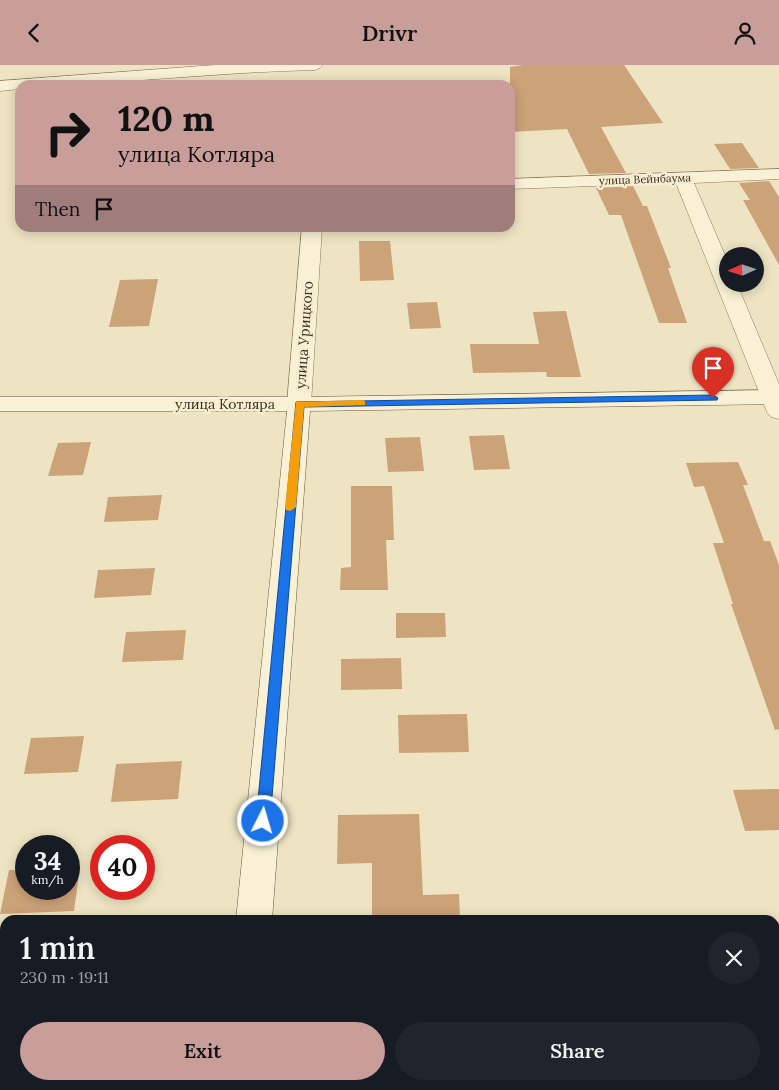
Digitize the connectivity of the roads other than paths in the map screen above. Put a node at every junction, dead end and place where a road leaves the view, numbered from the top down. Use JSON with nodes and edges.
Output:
{"nodes":[{"id":1,"x":315,"y":65,"type":"edge"},
{"id":2,"x":282,"y":67,"type":"junction"},
{"id":3,"x":115,"y":71,"type":"edge"},
{"id":4,"x":301,"y":77,"type":"dead end"},
{"id":5,"x":46,"y":80,"type":"edge"},
{"id":6,"x":15,"y":84,"type":"edge"},
{"id":7,"x":0,"y":86,"type":"edge"},
{"id":8,"x":779,"y":174,"type":"edge"},
{"id":9,"x":683,"y":178,"type":"junction"},
{"id":10,"x":515,"y":184,"type":"edge"},
{"id":11,"x":312,"y":232,"type":"edge"},
{"id":12,"x":777,"y":402,"type":"edge"},
{"id":13,"x":0,"y":404,"type":"edge"},
{"id":14,"x":299,"y":404,"type":"junction"},
{"id":15,"x":254,"y":915,"type":"edge"}],
"edges":[{"from":1,"to":2,"type":"street"},
{"from":2,"to":3,"type":"street"},
{"from":2,"to":4,"type":"street"},
{"from":3,"to":5,"type":"street"},
{"from":6,"to":7,"type":"street"},
{"from":8,"to":9,"type":"street","name":"улица Вейнбаума"},
{"from":9,"to":10,"type":"street","name":"улица Вейнбаума"},
{"from":9,"to":12,"type":"street"},
{"from":11,"to":14,"type":"street","name":"улица Урицкого"},
{"from":12,"to":14,"type":"street","name":"улица Котляра"},
{"from":13,"to":14,"type":"street","name":"улица Котляра"},
{"from":14,"to":15,"type":"street","name":"улица Урицкого"}]}
